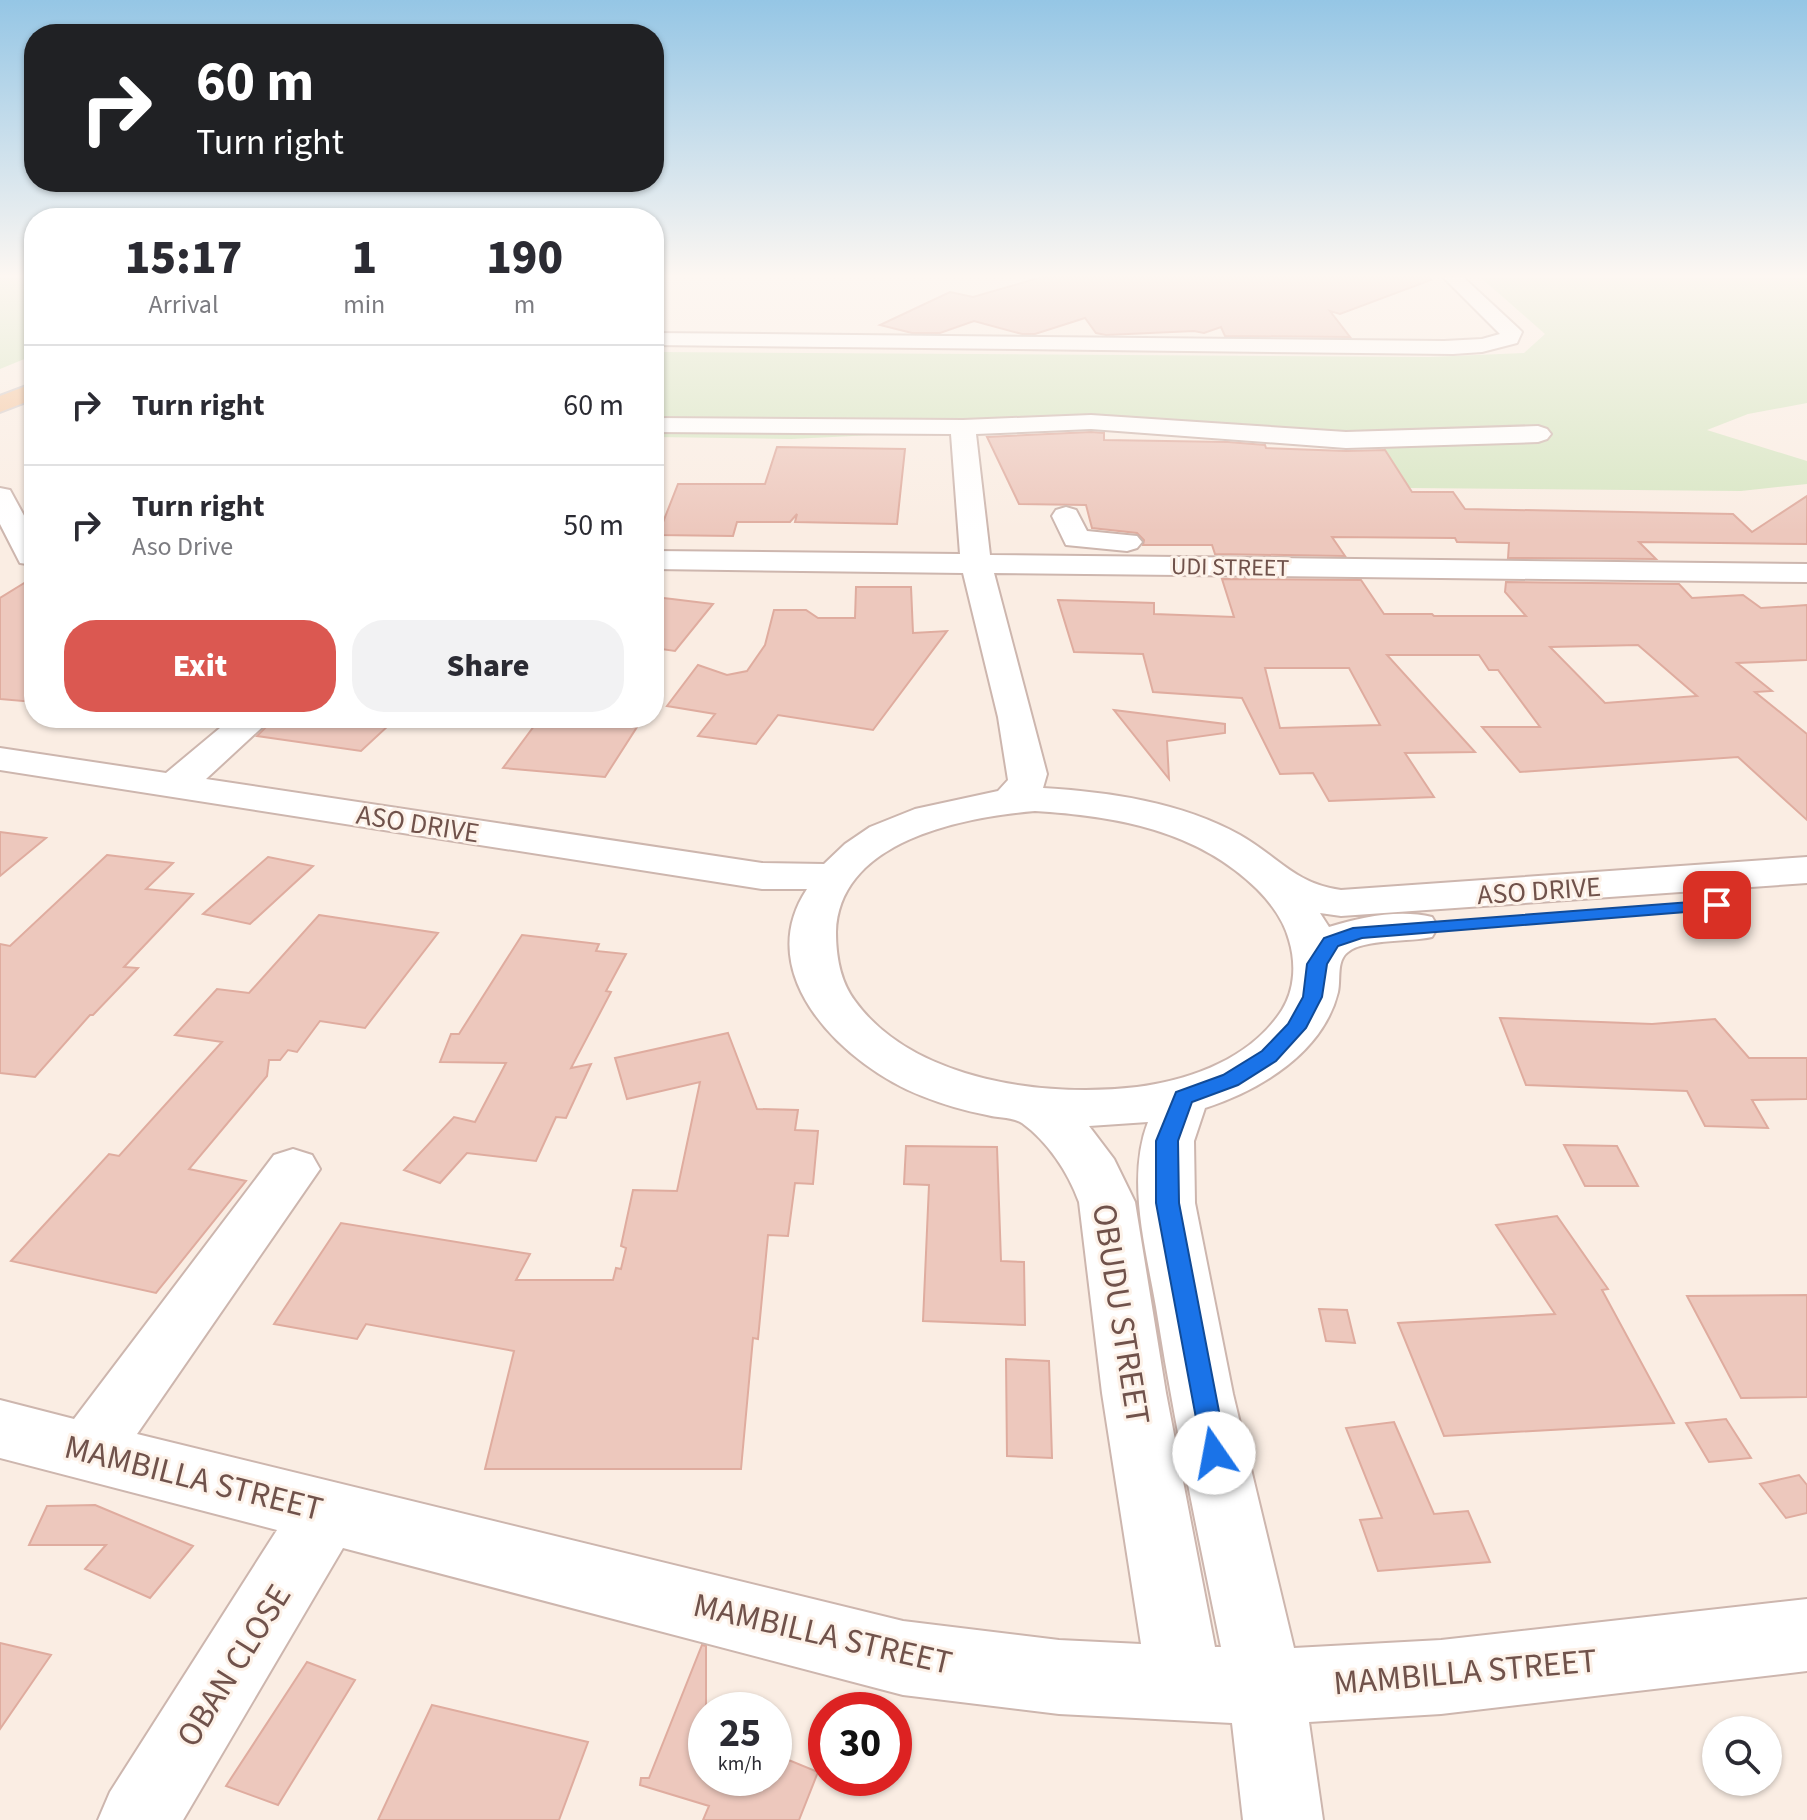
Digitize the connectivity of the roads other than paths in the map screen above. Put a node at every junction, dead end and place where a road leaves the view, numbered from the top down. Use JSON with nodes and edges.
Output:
{"nodes":[{"id":1,"x":24,"y":376,"type":"edge"},
{"id":2,"x":0,"y":387,"type":"edge"},
{"id":3,"x":24,"y":394,"type":"edge"},
{"id":4,"x":0,"y":405,"type":"edge"},
{"id":5,"x":664,"y":425,"type":"edge"},
{"id":6,"x":963,"y":427,"type":"junction"},
{"id":7,"x":1538,"y":434,"type":"dead end"},
{"id":8,"x":0,"y":496,"type":"edge"},
{"id":9,"x":1066,"y":516,"type":"dead end"},
{"id":10,"x":24,"y":542,"type":"edge"},
{"id":11,"x":24,"y":560,"type":"edge"},
{"id":12,"x":664,"y":560,"type":"edge"},
{"id":13,"x":976,"y":564,"type":"junction"},
{"id":14,"x":1230,"y":567,"type":"junction"},
{"id":15,"x":0,"y":570,"type":"edge"},
{"id":16,"x":1807,"y":573,"type":"edge"},
{"id":17,"x":242,"y":728,"type":"edge"},
{"id":18,"x":0,"y":759,"type":"edge"},
{"id":19,"x":0,"y":780,"type":"edge"},
{"id":20,"x":174,"y":786,"type":"junction"},
{"id":21,"x":1010,"y":801,"type":"junction"},
{"id":22,"x":1807,"y":870,"type":"edge"},
{"id":23,"x":836,"y":877,"type":"junction"},
{"id":24,"x":1275,"y":880,"type":"junction"},
{"id":25,"x":1807,"y":899,"type":"edge"},
{"id":26,"x":814,"y":917,"type":"junction"},
{"id":27,"x":1317,"y":964,"type":"junction"},
{"id":28,"x":1183,"y":1097,"type":"junction"},
{"id":29,"x":1038,"y":1108,"type":"junction"},
{"id":30,"x":293,"y":1169,"type":"dead end"},
{"id":31,"x":0,"y":1429,"type":"edge"},
{"id":32,"x":88,"y":1451,"type":"junction"},
{"id":33,"x":328,"y":1510,"type":"junction"},
{"id":34,"x":1807,"y":1635,"type":"edge"},
{"id":35,"x":1185,"y":1685,"type":"junction"},
{"id":36,"x":1266,"y":1687,"type":"junction"},
{"id":37,"x":138,"y":1820,"type":"edge"},
{"id":38,"x":1283,"y":1820,"type":"edge"}],
"edges":[{"from":1,"to":2,"type":"main road"},
{"from":3,"to":4,"type":"main road"},
{"from":5,"to":6,"type":"street"},
{"from":6,"to":7,"type":"street"},
{"from":6,"to":13,"type":"street"},
{"from":8,"to":10,"type":"street"},
{"from":9,"to":14,"type":"street"},
{"from":11,"to":15,"type":"street"},
{"from":12,"to":13,"type":"street","name":"UDI STREET"},
{"from":13,"to":14,"type":"street","name":"UDI STREET"},
{"from":13,"to":21,"type":"street"},
{"from":14,"to":16,"type":"street","name":"UDI STREET"},
{"from":17,"to":20,"type":"street"},
{"from":18,"to":20,"type":"street","name":"ASO DRIVE"},
{"from":19,"to":26,"type":"street","name":"ASO DRIVE"},
{"from":20,"to":23,"type":"street","name":"ASO DRIVE"},
{"from":21,"to":23,"type":"street"},
{"from":21,"to":24,"type":"street"},
{"from":22,"to":24,"type":"street","name":"ASO DRIVE"},
{"from":23,"to":26,"type":"street"},
{"from":24,"to":27,"type":"street"},
{"from":25,"to":27,"type":"street","name":"ASO DRIVE"},
{"from":26,"to":29,"type":"street"},
{"from":27,"to":28,"type":"street"},
{"from":28,"to":29,"type":"street"},
{"from":28,"to":36,"type":"street","name":"OBUDU STREET"},
{"from":29,"to":35,"type":"street","name":"OBUDU STREET"},
{"from":30,"to":32,"type":"street"},
{"from":31,"to":32,"type":"street","name":"MAMBILLA STREET"},
{"from":32,"to":33,"type":"street","name":"MAMBILLA STREET"},
{"from":33,"to":35,"type":"street","name":"MAMBILLA STREET"},
{"from":33,"to":37,"type":"street","name":"OBAN CLOSE"},
{"from":34,"to":36,"type":"street","name":"MAMBILLA STREET"},
{"from":35,"to":36,"type":"street","name":"MAMBILLA STREET"},
{"from":36,"to":38,"type":"street","name":"OBUDU STREET"}]}
